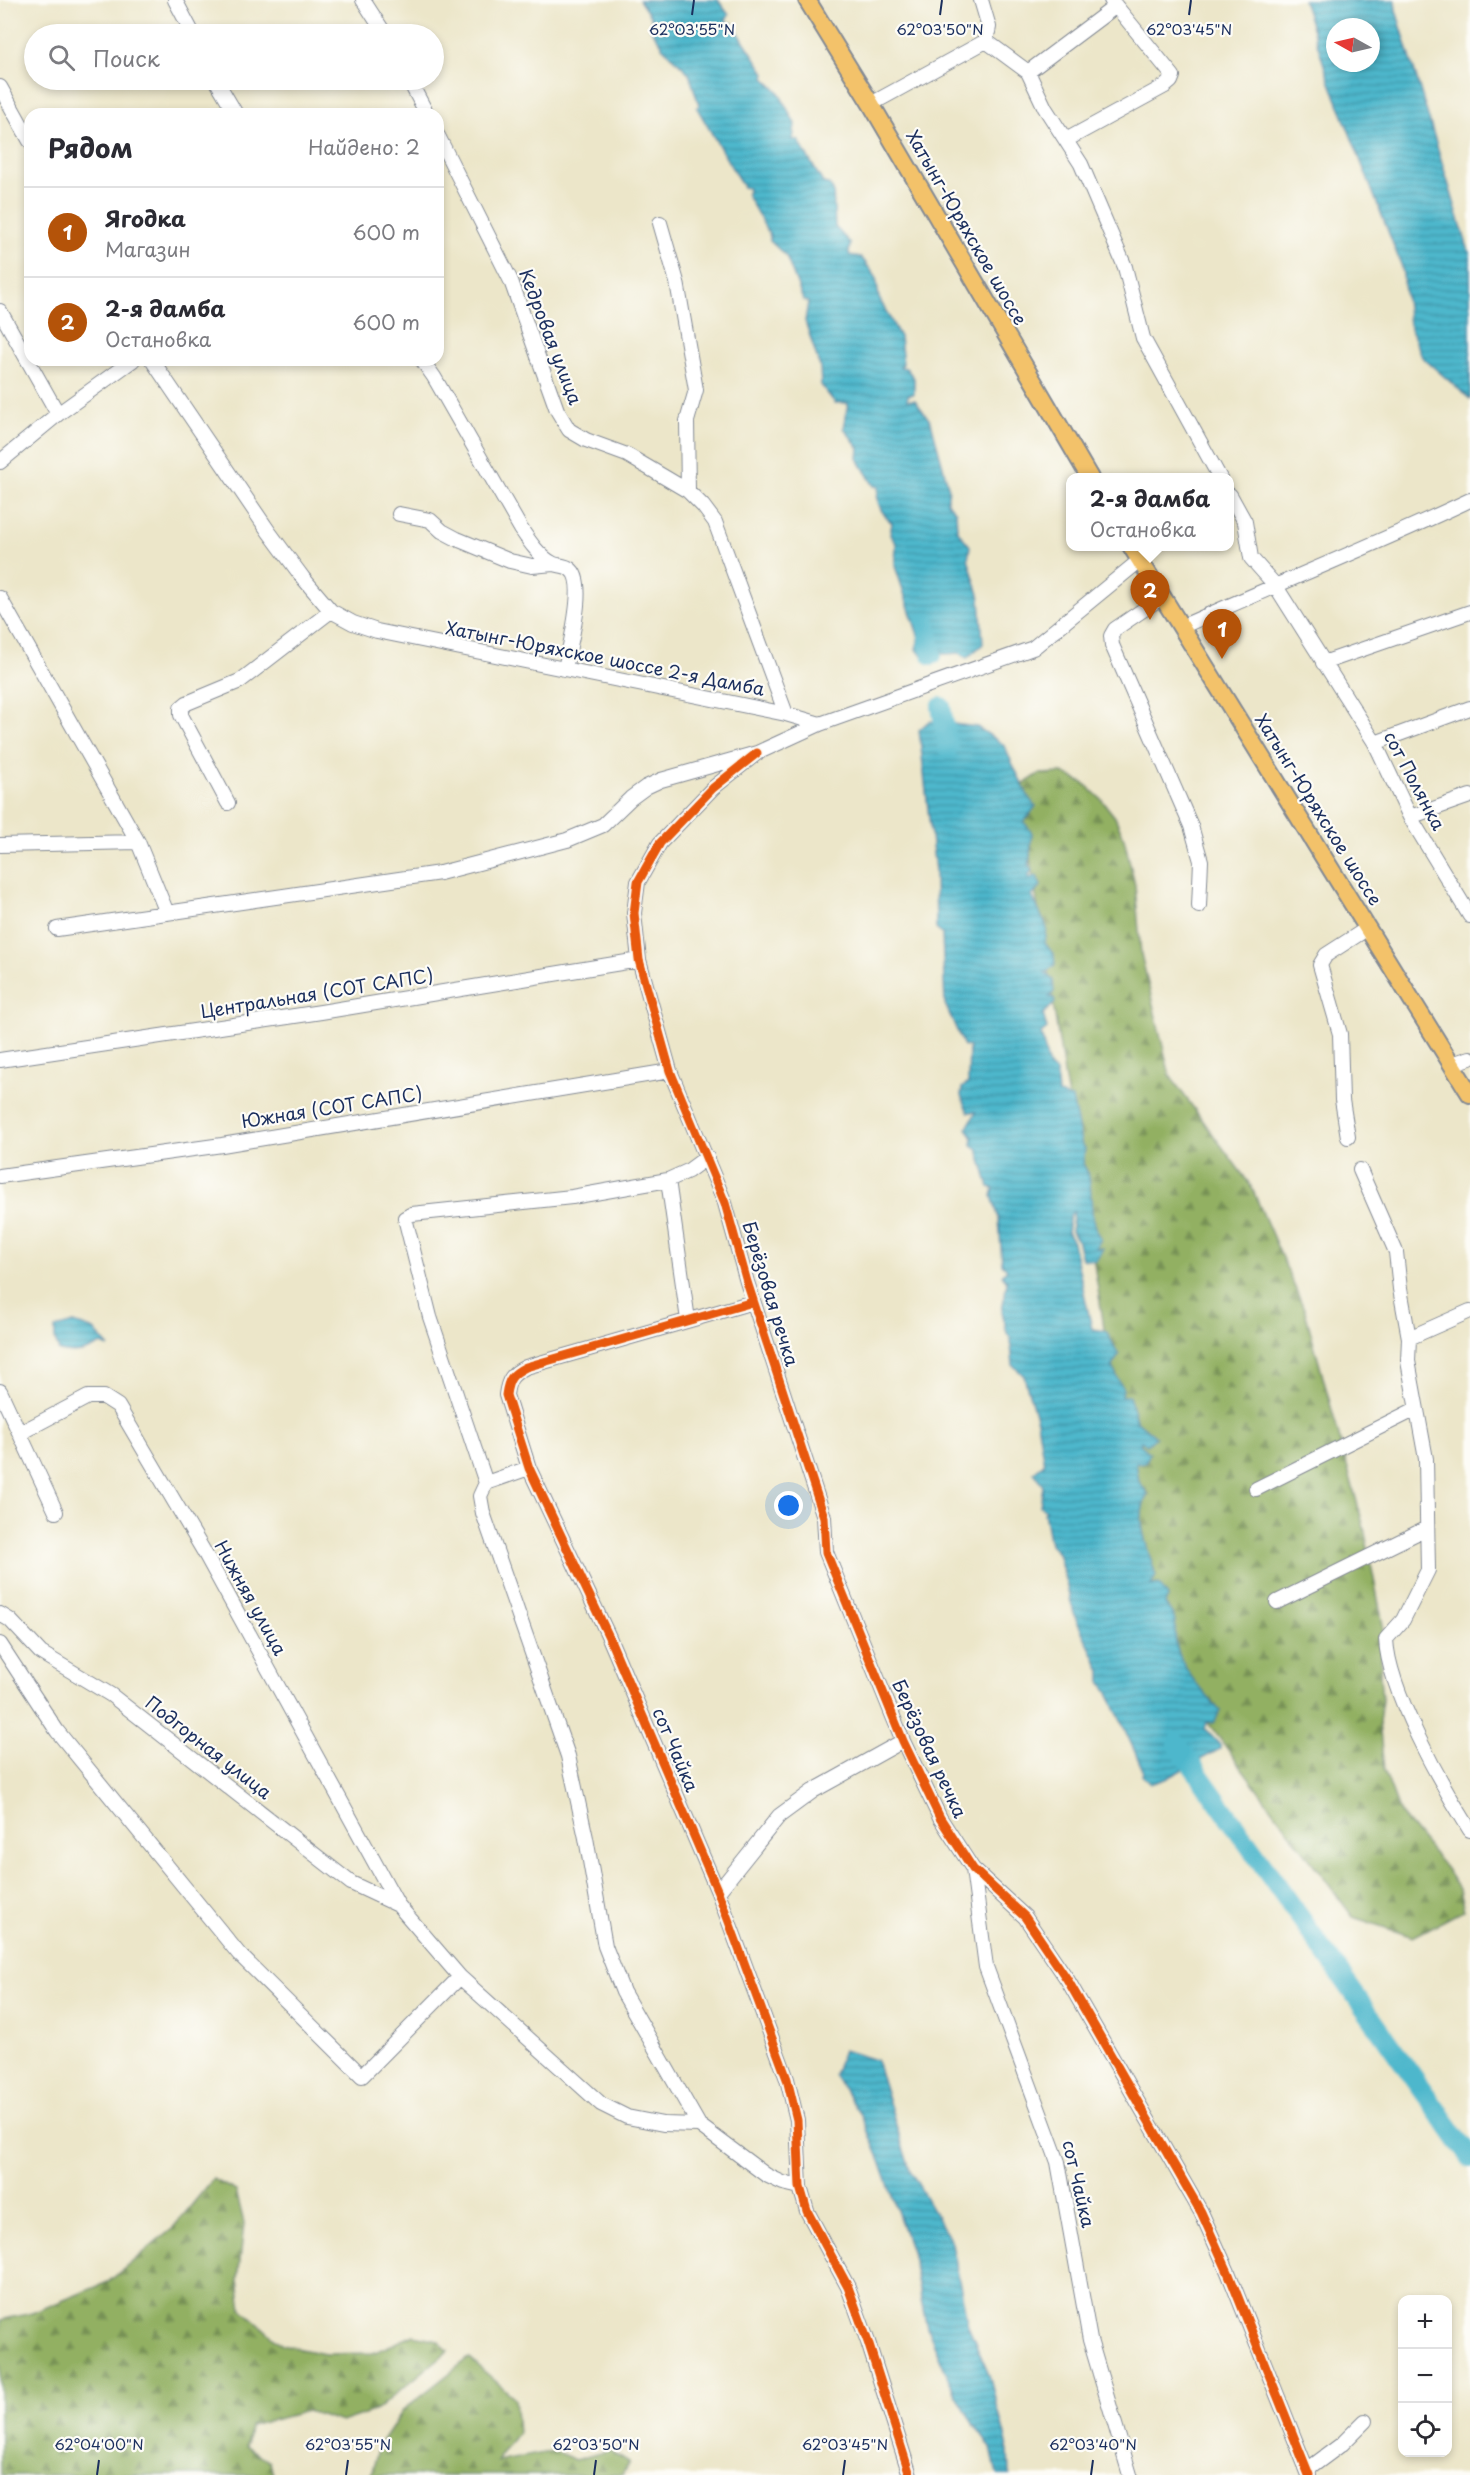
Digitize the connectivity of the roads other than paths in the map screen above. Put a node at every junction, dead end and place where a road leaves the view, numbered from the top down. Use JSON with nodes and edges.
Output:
{"nodes":[{"id":1,"x":175,"y":0,"type":"edge"},
{"id":2,"x":363,"y":0,"type":"edge"},
{"id":3,"x":807,"y":0,"type":"edge"},
{"id":4,"x":981,"y":0,"type":"edge"},
{"id":5,"x":1114,"y":3,"type":"edge"},
{"id":6,"x":188,"y":24,"type":"edge"},
{"id":7,"x":379,"y":24,"type":"edge"},
{"id":8,"x":986,"y":41,"type":"junction"},
{"id":9,"x":1029,"y":72,"type":"junction"},
{"id":10,"x":0,"y":87,"type":"edge"},
{"id":11,"x":222,"y":90,"type":"edge"},
{"id":12,"x":414,"y":90,"type":"edge"},
{"id":13,"x":871,"y":104,"type":"junction"},
{"id":14,"x":232,"y":108,"type":"edge"},
{"id":15,"x":424,"y":108,"type":"edge"},
{"id":16,"x":24,"y":130,"type":"edge"},
{"id":17,"x":1066,"y":140,"type":"junction"},
{"id":18,"x":444,"y":148,"type":"edge"},
{"id":19,"x":660,"y":223,"type":"dead end"},
{"id":20,"x":0,"y":311,"type":"edge"},
{"id":21,"x":24,"y":354,"type":"edge"},
{"id":22,"x":31,"y":366,"type":"edge"},
{"id":23,"x":125,"y":366,"type":"edge"},
{"id":24,"x":156,"y":366,"type":"edge"},
{"id":25,"x":426,"y":366,"type":"edge"},
{"id":26,"x":58,"y":414,"type":"junction"},
{"id":27,"x":0,"y":462,"type":"edge"},
{"id":28,"x":1088,"y":473,"type":"edge"},
{"id":29,"x":1218,"y":473,"type":"edge"},
{"id":30,"x":688,"y":491,"type":"junction"},
{"id":31,"x":1470,"y":500,"type":"edge"},
{"id":32,"x":1234,"y":502,"type":"edge"},
{"id":33,"x":399,"y":514,"type":"dead end"},
{"id":34,"x":1135,"y":554,"type":"edge"},
{"id":35,"x":553,"y":564,"type":"junction"},
{"id":36,"x":1275,"y":585,"type":"junction"},
{"id":37,"x":1162,"y":597,"type":"junction"},
{"id":38,"x":0,"y":598,"type":"edge"},
{"id":39,"x":331,"y":611,"type":"junction"},
{"id":40,"x":1470,"y":612,"type":"edge"},
{"id":41,"x":1181,"y":627,"type":"junction"},
{"id":42,"x":1323,"y":663,"type":"junction"},
{"id":43,"x":566,"y":669,"type":"junction"},
{"id":44,"x":1470,"y":708,"type":"edge"},
{"id":45,"x":786,"y":714,"type":"junction"},
{"id":46,"x":820,"y":724,"type":"junction"},
{"id":47,"x":1375,"y":743,"type":"junction"},
{"id":48,"x":757,"y":753,"type":"junction"},
{"id":49,"x":1470,"y":796,"type":"edge"},
{"id":50,"x":228,"y":803,"type":"dead end"},
{"id":51,"x":1410,"y":817,"type":"junction"},
{"id":52,"x":138,"y":842,"type":"junction"},
{"id":53,"x":0,"y":845,"type":"edge"},
{"id":54,"x":1470,"y":887,"type":"edge"},
{"id":55,"x":1456,"y":891,"type":"junction"},
{"id":56,"x":1199,"y":906,"type":"dead end"},
{"id":57,"x":167,"y":913,"type":"junction"},
{"id":58,"x":1470,"y":916,"type":"edge"},
{"id":59,"x":57,"y":928,"type":"dead end"},
{"id":60,"x":1368,"y":928,"type":"junction"},
{"id":61,"x":639,"y":960,"type":"junction"},
{"id":62,"x":1470,"y":1058,"type":"edge"},
{"id":63,"x":0,"y":1060,"type":"edge"},
{"id":64,"x":1452,"y":1064,"type":"junction"},
{"id":65,"x":670,"y":1071,"type":"junction"},
{"id":66,"x":1470,"y":1094,"type":"edge"},
{"id":67,"x":1348,"y":1137,"type":"dead end"},
{"id":68,"x":707,"y":1157,"type":"junction"},
{"id":69,"x":1360,"y":1170,"type":"dead end"},
{"id":70,"x":0,"y":1176,"type":"edge"},
{"id":71,"x":668,"y":1180,"type":"junction"},
{"id":72,"x":753,"y":1302,"type":"junction"},
{"id":73,"x":1470,"y":1311,"type":"edge"},
{"id":74,"x":688,"y":1320,"type":"junction"},
{"id":75,"x":1409,"y":1338,"type":"junction"},
{"id":76,"x":0,"y":1391,"type":"edge"},
{"id":77,"x":1416,"y":1409,"type":"junction"},
{"id":78,"x":20,"y":1433,"type":"junction"},
{"id":79,"x":529,"y":1468,"type":"junction"},
{"id":80,"x":486,"y":1483,"type":"junction"},
{"id":81,"x":1256,"y":1489,"type":"dead end"},
{"id":82,"x":57,"y":1512,"type":"dead end"},
{"id":83,"x":1427,"y":1528,"type":"junction"},
{"id":84,"x":1277,"y":1602,"type":"dead end"},
{"id":85,"x":0,"y":1614,"type":"edge"},
{"id":86,"x":0,"y":1644,"type":"edge"},
{"id":87,"x":903,"y":1741,"type":"junction"},
{"id":88,"x":1470,"y":1830,"type":"edge"},
{"id":89,"x":974,"y":1869,"type":"junction"},
{"id":90,"x":718,"y":1892,"type":"junction"},
{"id":91,"x":398,"y":1905,"type":"junction"},
{"id":92,"x":460,"y":1977,"type":"junction"},
{"id":93,"x":699,"y":2125,"type":"junction"},
{"id":94,"x":800,"y":2187,"type":"junction"},
{"id":95,"x":1365,"y":2421,"type":"dead end"},
{"id":96,"x":1308,"y":2473,"type":"edge"},
{"id":97,"x":910,"y":2475,"type":"edge"},
{"id":98,"x":1130,"y":2475,"type":"edge"}],
"edges":[{"from":1,"to":6,"type":"street"},
{"from":2,"to":7,"type":"street"},
{"from":3,"to":13,"type":"main road","name":"Хатынг-Юряхское шоссе"},
{"from":4,"to":8,"type":"street"},
{"from":5,"to":9,"type":"street"},
{"from":5,"to":17,"type":"street"},
{"from":8,"to":9,"type":"street"},
{"from":8,"to":13,"type":"street"},
{"from":9,"to":17,"type":"street"},
{"from":10,"to":16,"type":"street"},
{"from":11,"to":14,"type":"street"},
{"from":12,"to":15,"type":"street"},
{"from":13,"to":28,"type":"main road","name":"Хатынг-Юряхское шоссе"},
{"from":17,"to":29,"type":"street"},
{"from":18,"to":30,"type":"street","name":"Кедровая улица"},
{"from":19,"to":30,"type":"street"},
{"from":20,"to":21,"type":"street"},
{"from":22,"to":26,"type":"street"},
{"from":23,"to":26,"type":"street"},
{"from":24,"to":39,"type":"street","name":"Хатынг-Юряхское шоссе 2-я Дамба"},
{"from":25,"to":35,"type":"street"},
{"from":26,"to":27,"type":"street"},
{"from":30,"to":45,"type":"street","name":"Кедровая улица"},
{"from":31,"to":36,"type":"street"},
{"from":32,"to":36,"type":"street","name":"сот Полянка"},
{"from":33,"to":35,"type":"street"},
{"from":34,"to":37,"type":"main road","name":"Хатынг-Юряхское шоссе"},
{"from":34,"to":46,"type":"street"},
{"from":35,"to":43,"type":"street"},
{"from":36,"to":41,"type":"street"},
{"from":36,"to":42,"type":"street","name":"сот Полянка"},
{"from":37,"to":41,"type":"main road","name":"Хатынг-Юряхское шоссе"},
{"from":37,"to":56,"type":"street"},
{"from":38,"to":52,"type":"street"},
{"from":39,"to":43,"type":"street","name":"Хатынг-Юряхское шоссе 2-я Дамба"},
{"from":39,"to":50,"type":"street"},
{"from":40,"to":42,"type":"street"},
{"from":41,"to":60,"type":"main road","name":"Хатынг-Юряхское шоссе"},
{"from":42,"to":47,"type":"street","name":"сот Полянка"},
{"from":43,"to":45,"type":"street","name":"Хатынг-Юряхское шоссе 2-я Дамба"},
{"from":44,"to":47,"type":"street"},
{"from":45,"to":46,"type":"street","name":"Хатынг-Юряхское шоссе 2-я Дамба"},
{"from":46,"to":48,"type":"street"},
{"from":47,"to":51,"type":"street","name":"сот Полянка"},
{"from":48,"to":57,"type":"street"},
{"from":48,"to":61,"type":"street","name":"Берёзовая речка"},
{"from":49,"to":51,"type":"street"},
{"from":51,"to":55,"type":"street","name":"сот Полянка"},
{"from":52,"to":53,"type":"street"},
{"from":52,"to":57,"type":"street"},
{"from":54,"to":55,"type":"street"},
{"from":55,"to":58,"type":"street","name":"сот Полянка"},
{"from":57,"to":59,"type":"street"},
{"from":60,"to":64,"type":"main road","name":"Хатынг-Юряхское шоссе"},
{"from":60,"to":67,"type":"street"},
{"from":61,"to":63,"type":"street","name":"Центральная (СОТ САПС)"},
{"from":61,"to":65,"type":"street","name":"Берёзовая речка"},
{"from":62,"to":64,"type":"street"},
{"from":64,"to":66,"type":"main road","name":"Хатынг-Юряхское шоссе"},
{"from":65,"to":68,"type":"street","name":"Берёзовая речка"},
{"from":65,"to":70,"type":"street","name":"Южная (СОТ САПС)"},
{"from":68,"to":71,"type":"street"},
{"from":68,"to":72,"type":"street","name":"Берёзовая речка"},
{"from":69,"to":75,"type":"street"},
{"from":71,"to":74,"type":"street"},
{"from":71,"to":80,"type":"street"},
{"from":72,"to":74,"type":"street"},
{"from":72,"to":87,"type":"street","name":"Берёзовая речка"},
{"from":73,"to":75,"type":"street"},
{"from":74,"to":79,"type":"street","name":"сот Чайка"},
{"from":75,"to":77,"type":"street"},
{"from":76,"to":78,"type":"street"},
{"from":77,"to":81,"type":"street"},
{"from":77,"to":83,"type":"street"},
{"from":78,"to":82,"type":"street"},
{"from":78,"to":91,"type":"street","name":"Нижняя улица"},
{"from":79,"to":80,"type":"street"},
{"from":79,"to":90,"type":"street","name":"сот Чайка"},
{"from":80,"to":93,"type":"street"},
{"from":83,"to":84,"type":"street"},
{"from":83,"to":88,"type":"street"},
{"from":85,"to":91,"type":"street","name":"Подгорная улица"},
{"from":86,"to":92,"type":"street"},
{"from":87,"to":89,"type":"street","name":"Берёзовая речка"},
{"from":87,"to":90,"type":"street"},
{"from":89,"to":96,"type":"street"},
{"from":89,"to":98,"type":"street","name":"сот Чайка"},
{"from":90,"to":94,"type":"street","name":"сот Чайка"},
{"from":91,"to":92,"type":"street"},
{"from":92,"to":93,"type":"street"},
{"from":93,"to":94,"type":"street"},
{"from":94,"to":97,"type":"street","name":"сот Чайка"},
{"from":95,"to":96,"type":"street"}]}
